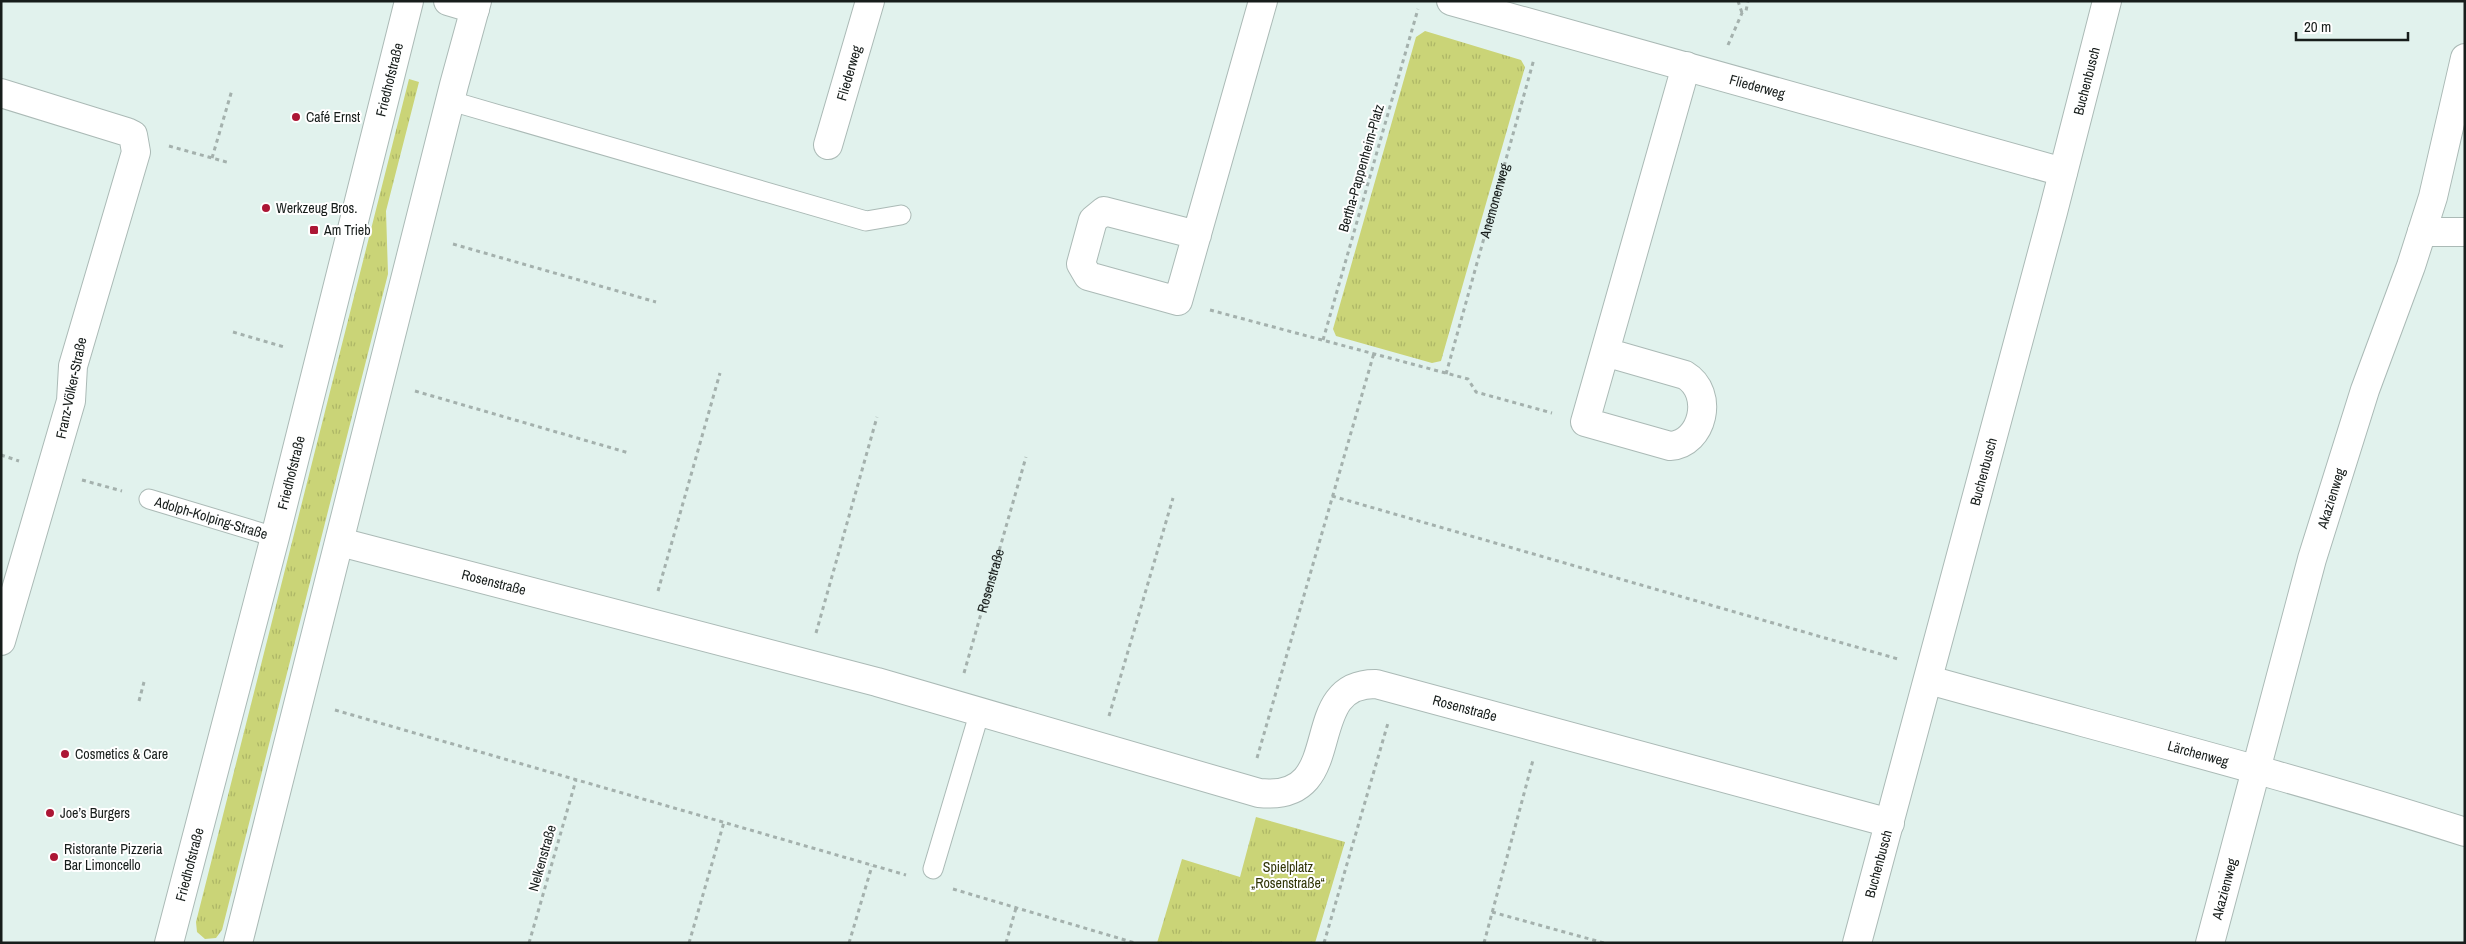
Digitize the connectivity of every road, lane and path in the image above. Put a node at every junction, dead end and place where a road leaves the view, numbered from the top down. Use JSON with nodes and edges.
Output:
{"nodes":[{"id":1,"x":410,"y":1,"type":"edge"},
{"id":2,"x":448,"y":1,"type":"edge"},
{"id":3,"x":870,"y":1,"type":"edge"},
{"id":4,"x":1263,"y":1,"type":"edge"},
{"id":5,"x":1420,"y":1,"type":"edge"},
{"id":6,"x":1451,"y":1,"type":"edge"},
{"id":7,"x":1738,"y":1,"type":"edge"},
{"id":8,"x":1748,"y":1,"type":"edge"},
{"id":9,"x":2107,"y":1,"type":"edge"},
{"id":10,"x":476,"y":5,"type":"edge"},
{"id":11,"x":1742,"y":13,"type":"junction"},
{"id":12,"x":1543,"y":28,"type":"junction"},
{"id":13,"x":1727,"y":47,"type":"dead end"},
{"id":14,"x":2465,"y":58,"type":"edge"},
{"id":15,"x":1686,"y":66,"type":"junction"},
{"id":16,"x":232,"y":90,"type":"dead end"},
{"id":17,"x":1,"y":93,"type":"edge"},
{"id":18,"x":450,"y":101,"type":"junction"},
{"id":19,"x":133,"y":136,"type":"junction"},
{"id":20,"x":828,"y":145,"type":"dead end"},
{"id":21,"x":212,"y":158,"type":"junction"},
{"id":22,"x":230,"y":163,"type":"dead end"},
{"id":23,"x":2063,"y":172,"type":"junction"},
{"id":24,"x":901,"y":215,"type":"dead end"},
{"id":25,"x":2422,"y":232,"type":"junction"},
{"id":26,"x":2465,"y":232,"type":"edge"},
{"id":27,"x":1196,"y":235,"type":"junction"},
{"id":28,"x":453,"y":244,"type":"dead end"},
{"id":29,"x":1178,"y":301,"type":"junction"},
{"id":30,"x":656,"y":302,"type":"dead end"},
{"id":31,"x":232,"y":332,"type":"dead end"},
{"id":32,"x":1323,"y":340,"type":"junction"},
{"id":33,"x":284,"y":347,"type":"dead end"},
{"id":34,"x":1605,"y":352,"type":"junction"},
{"id":35,"x":1374,"y":353,"type":"junction"},
{"id":36,"x":720,"y":373,"type":"dead end"},
{"id":37,"x":1446,"y":374,"type":"junction"},
{"id":38,"x":415,"y":391,"type":"dead end"},
{"id":39,"x":877,"y":417,"type":"dead end"},
{"id":40,"x":1585,"y":422,"type":"junction"},
{"id":41,"x":629,"y":453,"type":"dead end"},
{"id":42,"x":1026,"y":457,"type":"dead end"},
{"id":43,"x":1332,"y":496,"type":"junction"},
{"id":44,"x":1173,"y":498,"type":"dead end"},
{"id":45,"x":149,"y":499,"type":"dead end"},
{"id":46,"x":275,"y":537,"type":"junction"},
{"id":47,"x":340,"y":542,"type":"junction"},
{"id":48,"x":649,"y":622,"type":"junction"},
{"id":49,"x":1,"y":641,"type":"edge"},
{"id":50,"x":1901,"y":660,"type":"dead end"},
{"id":51,"x":807,"y":663,"type":"junction"},
{"id":52,"x":1929,"y":680,"type":"junction"},
{"id":53,"x":144,"y":682,"type":"dead end"},
{"id":54,"x":139,"y":701,"type":"dead end"},
{"id":55,"x":968,"y":707,"type":"junction"},
{"id":56,"x":335,"y":710,"type":"dead end"},
{"id":57,"x":1390,"y":717,"type":"dead end"},
{"id":58,"x":1542,"y":728,"type":"junction"},
{"id":59,"x":1100,"y":747,"type":"junction"},
{"id":60,"x":1256,"y":761,"type":"dead end"},
{"id":61,"x":2257,"y":769,"type":"junction"},
{"id":62,"x":576,"y":780,"type":"junction"},
{"id":63,"x":724,"y":822,"type":"junction"},
{"id":64,"x":1890,"y":823,"type":"junction"},
{"id":65,"x":2465,"y":832,"type":"edge"},
{"id":66,"x":872,"y":866,"type":"junction"},
{"id":67,"x":933,"y":869,"type":"dead end"},
{"id":68,"x":910,"y":877,"type":"dead end"},
{"id":69,"x":947,"y":887,"type":"dead end"},
{"id":70,"x":1016,"y":908,"type":"junction"},
{"id":71,"x":1492,"y":912,"type":"junction"},
{"id":72,"x":169,"y":943,"type":"edge"},
{"id":73,"x":238,"y":943,"type":"edge"},
{"id":74,"x":529,"y":943,"type":"edge"},
{"id":75,"x":689,"y":943,"type":"edge"},
{"id":76,"x":849,"y":943,"type":"edge"},
{"id":77,"x":1006,"y":943,"type":"edge"},
{"id":78,"x":1135,"y":943,"type":"edge"},
{"id":79,"x":1324,"y":943,"type":"edge"},
{"id":80,"x":1484,"y":943,"type":"edge"},
{"id":81,"x":1604,"y":943,"type":"edge"},
{"id":82,"x":1857,"y":943,"type":"edge"},
{"id":83,"x":2210,"y":943,"type":"edge"}],
"edges":[{"from":1,"to":46,"type":"street","name":"Friedhofstraße"},
{"from":2,"to":10,"type":"street"},
{"from":3,"to":20,"type":"street","name":"Fliederweg"},
{"from":4,"to":27,"type":"street"},
{"from":5,"to":32,"type":"path","name":"Bertha-Pappenheim-Platz"},
{"from":6,"to":12,"type":"street","name":"Fliederweg"},
{"from":7,"to":11,"type":"path"},
{"from":8,"to":11,"type":"path"},
{"from":9,"to":23,"type":"street","name":"Buchenbusch"},
{"from":10,"to":18,"type":"street"},
{"from":11,"to":13,"type":"path"},
{"from":12,"to":15,"type":"street","name":"Fliederweg"},
{"from":12,"to":37,"type":"path","name":"Anemonenweg"},
{"from":14,"to":25,"type":"street","name":"Akazienweg"},
{"from":15,"to":23,"type":"street","name":"Fliederweg"},
{"from":15,"to":34,"type":"street"},
{"from":16,"to":21,"type":"path"},
{"from":17,"to":19,"type":"street"},
{"from":18,"to":24,"type":"lane"},
{"from":18,"to":47,"type":"street"},
{"from":19,"to":21,"type":"path"},
{"from":19,"to":49,"type":"street","name":"Franz-Völker-Straße"},
{"from":21,"to":22,"type":"path"},
{"from":23,"to":52,"type":"street","name":"Buchenbusch"},
{"from":25,"to":26,"type":"street"},
{"from":25,"to":61,"type":"street","name":"Akazienweg"},
{"from":27,"to":29,"type":"street"},
{"from":27,"to":29,"type":"street"},
{"from":28,"to":30,"type":"path"},
{"from":29,"to":32,"type":"path"},
{"from":31,"to":33,"type":"path"},
{"from":32,"to":35,"type":"path"},
{"from":34,"to":40,"type":"street"},
{"from":34,"to":40,"type":"street"},
{"from":35,"to":37,"type":"path"},
{"from":35,"to":43,"type":"path"},
{"from":36,"to":48,"type":"path"},
{"from":37,"to":40,"type":"path"},
{"from":38,"to":41,"type":"path"},
{"from":39,"to":51,"type":"path"},
{"from":42,"to":55,"type":"path","name":"Rosenstraße"},
{"from":43,"to":50,"type":"path"},
{"from":43,"to":60,"type":"path"},
{"from":44,"to":59,"type":"path"},
{"from":45,"to":46,"type":"lane","name":"Adolph-Kolping-Straße"},
{"from":46,"to":72,"type":"street","name":"Friedhofstraße"},
{"from":47,"to":48,"type":"street","name":"Rosenstraße"},
{"from":47,"to":73,"type":"street"},
{"from":48,"to":51,"type":"street","name":"Rosenstraße"},
{"from":51,"to":55,"type":"street","name":"Rosenstraße"},
{"from":52,"to":61,"type":"street","name":"Lärchenweg"},
{"from":52,"to":64,"type":"street","name":"Buchenbusch"},
{"from":53,"to":54,"type":"path"},
{"from":55,"to":59,"type":"street","name":"Rosenstraße"},
{"from":55,"to":67,"type":"lane"},
{"from":56,"to":62,"type":"path"},
{"from":57,"to":79,"type":"path"},
{"from":58,"to":59,"type":"street","name":"Rosenstraße"},
{"from":58,"to":64,"type":"street","name":"Rosenstraße"},
{"from":58,"to":71,"type":"path"},
{"from":61,"to":65,"type":"street","name":"Lärchenweg"},
{"from":61,"to":83,"type":"street","name":"Akazienweg"},
{"from":62,"to":63,"type":"path"},
{"from":62,"to":74,"type":"path","name":"Nelkenstraße"},
{"from":63,"to":66,"type":"path"},
{"from":63,"to":75,"type":"path"},
{"from":64,"to":82,"type":"street","name":"Buchenbusch"},
{"from":66,"to":68,"type":"path"},
{"from":66,"to":76,"type":"path"},
{"from":69,"to":70,"type":"path"},
{"from":70,"to":77,"type":"path"},
{"from":70,"to":78,"type":"path"},
{"from":71,"to":80,"type":"path"},
{"from":71,"to":81,"type":"path"}]}
